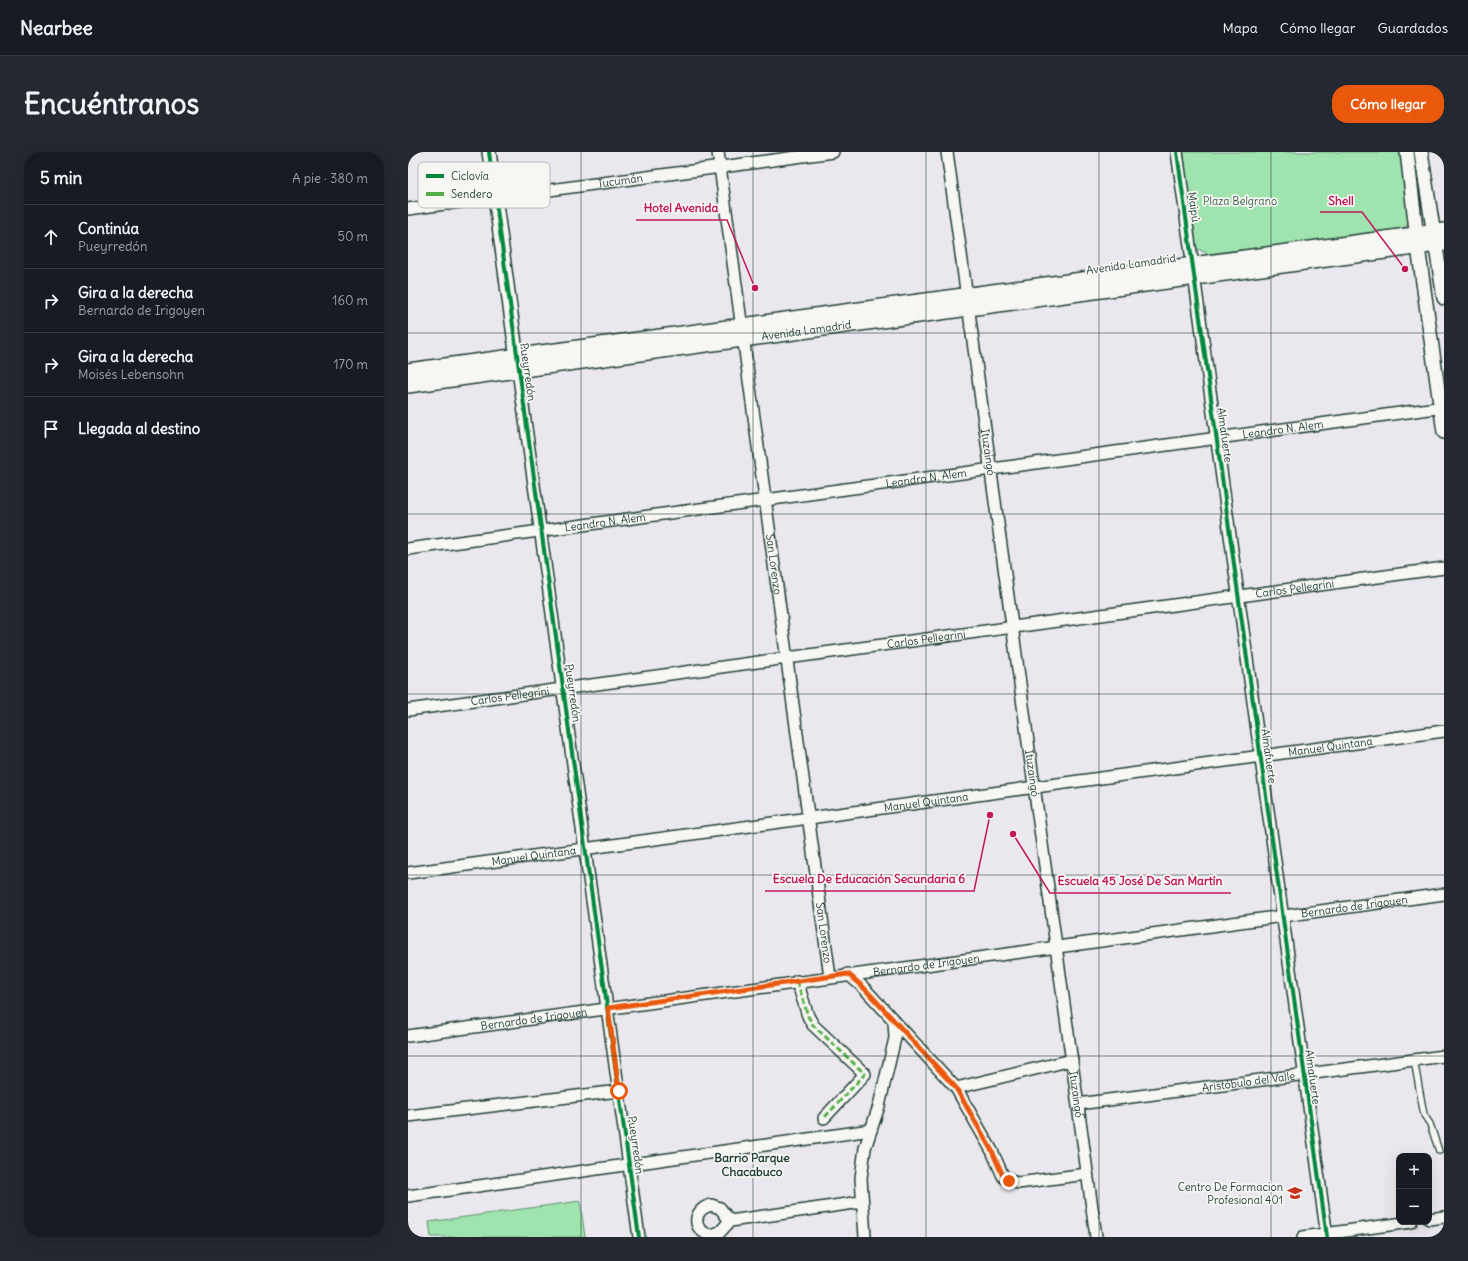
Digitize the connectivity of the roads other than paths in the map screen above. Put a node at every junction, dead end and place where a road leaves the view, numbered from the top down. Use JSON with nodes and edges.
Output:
{"nodes":[{"id":1,"x":489,"y":152,"type":"edge"},
{"id":2,"x":718,"y":152,"type":"edge"},
{"id":3,"x":833,"y":152,"type":"edge"},
{"id":4,"x":948,"y":152,"type":"edge"},
{"id":5,"x":1177,"y":152,"type":"edge"},
{"id":6,"x":1407,"y":152,"type":"edge"},
{"id":7,"x":1421,"y":152,"type":"edge"},
{"id":8,"x":490,"y":162,"type":"edge"},
{"id":9,"x":720,"y":167,"type":"junction"},
{"id":10,"x":550,"y":190,"type":"edge"},
{"id":11,"x":418,"y":208,"type":"edge"},
{"id":12,"x":496,"y":208,"type":"edge"},
{"id":13,"x":408,"y":209,"type":"edge"},
{"id":14,"x":1440,"y":238,"type":"edge"},
{"id":15,"x":1418,"y":241,"type":"junction"},
{"id":16,"x":1193,"y":271,"type":"junction"},
{"id":17,"x":1444,"y":298,"type":"edge"},
{"id":18,"x":968,"y":302,"type":"junction"},
{"id":19,"x":742,"y":333,"type":"junction"},
{"id":20,"x":517,"y":363,"type":"junction"},
{"id":21,"x":408,"y":371,"type":"edge"},
{"id":22,"x":408,"y":385,"type":"edge"},
{"id":23,"x":1442,"y":407,"type":"edge"},
{"id":24,"x":1444,"y":432,"type":"edge"},
{"id":25,"x":1216,"y":438,"type":"junction"},
{"id":26,"x":990,"y":469,"type":"junction"},
{"id":27,"x":765,"y":500,"type":"junction"},
{"id":28,"x":541,"y":530,"type":"junction"},
{"id":29,"x":408,"y":549,"type":"edge"},
{"id":30,"x":1444,"y":568,"type":"edge"},
{"id":31,"x":1238,"y":596,"type":"junction"},
{"id":32,"x":1012,"y":627,"type":"junction"},
{"id":33,"x":787,"y":658,"type":"junction"},
{"id":34,"x":563,"y":689,"type":"junction"},
{"id":35,"x":408,"y":710,"type":"edge"},
{"id":36,"x":1444,"y":731,"type":"edge"},
{"id":37,"x":1260,"y":756,"type":"junction"},
{"id":38,"x":1034,"y":787,"type":"junction"},
{"id":39,"x":808,"y":818,"type":"junction"},
{"id":40,"x":585,"y":849,"type":"junction"},
{"id":41,"x":408,"y":873,"type":"edge"},
{"id":42,"x":1444,"y":894,"type":"edge"},
{"id":43,"x":1282,"y":916,"type":"junction"},
{"id":44,"x":1056,"y":946,"type":"junction"},
{"id":45,"x":848,"y":974,"type":"junction"},
{"id":46,"x":830,"y":976,"type":"junction"},
{"id":47,"x":798,"y":981,"type":"junction"},
{"id":48,"x":608,"y":1008,"type":"junction"},
{"id":49,"x":894,"y":1021,"type":"junction"},
{"id":50,"x":408,"y":1036,"type":"edge"},
{"id":51,"x":1444,"y":1056,"type":"edge"},
{"id":52,"x":1072,"y":1060,"type":"junction"},
{"id":53,"x":1414,"y":1060,"type":"junction"},
{"id":54,"x":1304,"y":1074,"type":"junction"},
{"id":55,"x":956,"y":1088,"type":"junction"},
{"id":56,"x":619,"y":1091,"type":"junction"},
{"id":57,"x":1078,"y":1104,"type":"junction"},
{"id":58,"x":408,"y":1116,"type":"edge"},
{"id":59,"x":824,"y":1118,"type":"dead end"},
{"id":60,"x":871,"y":1130,"type":"junction"},
{"id":61,"x":1439,"y":1151,"type":"dead end"},
{"id":62,"x":629,"y":1164,"type":"junction"},
{"id":63,"x":1087,"y":1174,"type":"junction"},
{"id":64,"x":408,"y":1196,"type":"edge"},
{"id":65,"x":861,"y":1202,"type":"junction"},
{"id":66,"x":1444,"y":1217,"type":"edge"},
{"id":67,"x":1432,"y":1219,"type":"edge"},
{"id":68,"x":730,"y":1221,"type":"dead end"},
{"id":69,"x":1396,"y":1224,"type":"edge"},
{"id":70,"x":1326,"y":1235,"type":"edge"},
{"id":71,"x":639,"y":1237,"type":"edge"},
{"id":72,"x":865,"y":1237,"type":"edge"},
{"id":73,"x":1096,"y":1237,"type":"edge"},
{"id":74,"x":1303,"y":1237,"type":"edge"}],
"edges":[{"from":1,"to":8,"type":"street","name":"Pueyrredón"},
{"from":2,"to":9,"type":"street","name":"San Lorenzo"},
{"from":3,"to":9,"type":"street","name":"Tucumán"},
{"from":4,"to":18,"type":"street","name":"Ituzaingó"},
{"from":5,"to":16,"type":"street","name":"Maipú"},
{"from":6,"to":15,"type":"street"},
{"from":7,"to":14,"type":"street"},
{"from":9,"to":10,"type":"street","name":"Tucumán"},
{"from":9,"to":19,"type":"street","name":"San Lorenzo"},
{"from":11,"to":13,"type":"street","name":"Tucumán"},
{"from":12,"to":20,"type":"street","name":"Pueyrredón"},
{"from":14,"to":15,"type":"main road","name":"Avenida Lamadrid"},
{"from":14,"to":17,"type":"street"},
{"from":15,"to":16,"type":"main road","name":"Avenida Lamadrid"},
{"from":15,"to":23,"type":"street"},
{"from":16,"to":18,"type":"main road","name":"Avenida Lamadrid"},
{"from":16,"to":25,"type":"street","name":"Almafuerte"},
{"from":18,"to":19,"type":"main road","name":"Avenida Lamadrid"},
{"from":18,"to":26,"type":"street","name":"Ituzaingó"},
{"from":19,"to":20,"type":"main road","name":"Avenida Lamadrid"},
{"from":19,"to":27,"type":"street","name":"San Lorenzo"},
{"from":20,"to":21,"type":"main road","name":"Avenida Lamadrid"},
{"from":20,"to":22,"type":"main road","name":"Avenida Lamadrid"},
{"from":20,"to":28,"type":"street","name":"Pueyrredón"},
{"from":23,"to":24,"type":"street"},
{"from":23,"to":25,"type":"street","name":"Leandro N. Alem"},
{"from":25,"to":26,"type":"street","name":"Leandro N. Alem"},
{"from":25,"to":31,"type":"street","name":"Almafuerte"},
{"from":26,"to":27,"type":"street","name":"Leandro N. Alem"},
{"from":26,"to":32,"type":"street","name":"Ituzaingó"},
{"from":27,"to":28,"type":"street","name":"Leandro N. Alem"},
{"from":27,"to":33,"type":"street","name":"San Lorenzo"},
{"from":28,"to":29,"type":"street","name":"Leandro N. Alem"},
{"from":28,"to":34,"type":"street","name":"Pueyrredón"},
{"from":30,"to":31,"type":"street","name":"Carlos Pellegrini"},
{"from":31,"to":32,"type":"street","name":"Carlos Pellegrini"},
{"from":31,"to":37,"type":"street","name":"Almafuerte"},
{"from":32,"to":33,"type":"street","name":"Carlos Pellegrini"},
{"from":32,"to":38,"type":"street","name":"Ituzaingó"},
{"from":33,"to":34,"type":"street","name":"Carlos Pellegrini"},
{"from":33,"to":39,"type":"street","name":"San Lorenzo"},
{"from":34,"to":35,"type":"street","name":"Carlos Pellegrini"},
{"from":34,"to":40,"type":"street","name":"Pueyrredón"},
{"from":36,"to":37,"type":"street","name":"Manuel Quintana"},
{"from":37,"to":38,"type":"street","name":"Manuel Quintana"},
{"from":37,"to":43,"type":"street","name":"Almafuerte"},
{"from":38,"to":39,"type":"street","name":"Manuel Quintana"},
{"from":38,"to":44,"type":"street","name":"Ituzaingó"},
{"from":39,"to":40,"type":"street","name":"Manuel Quintana"},
{"from":39,"to":46,"type":"street","name":"San Lorenzo"},
{"from":40,"to":41,"type":"street","name":"Manuel Quintana"},
{"from":40,"to":48,"type":"street","name":"Pueyrredón"},
{"from":42,"to":43,"type":"street","name":"Bernardo de Irigoyen"},
{"from":43,"to":44,"type":"street","name":"Bernardo de Irigoyen"},
{"from":43,"to":54,"type":"street","name":"Almafuerte"},
{"from":44,"to":45,"type":"street","name":"Bernardo de Irigoyen"},
{"from":44,"to":52,"type":"street","name":"Ituzaingó"},
{"from":45,"to":46,"type":"street","name":"Bernardo de Irigoyen"},
{"from":45,"to":49,"type":"street"},
{"from":46,"to":47,"type":"street","name":"Bernardo de Irigoyen"},
{"from":47,"to":48,"type":"street","name":"Bernardo de Irigoyen"},
{"from":47,"to":59,"type":"street"},
{"from":48,"to":50,"type":"street","name":"Bernardo de Irigoyen"},
{"from":48,"to":56,"type":"street","name":"Pueyrredón"},
{"from":49,"to":55,"type":"street"},
{"from":49,"to":60,"type":"street"},
{"from":51,"to":53,"type":"street","name":"Aristóbulo del Valle"},
{"from":52,"to":55,"type":"street"},
{"from":52,"to":57,"type":"street","name":"Ituzaingó"},
{"from":53,"to":54,"type":"street","name":"Aristóbulo del Valle"},
{"from":53,"to":61,"type":"lane"},
{"from":54,"to":57,"type":"street","name":"Aristóbulo del Valle"},
{"from":54,"to":70,"type":"street","name":"Almafuerte"},
{"from":55,"to":63,"type":"street"},
{"from":56,"to":58,"type":"street"},
{"from":56,"to":62,"type":"street","name":"Pueyrredón"},
{"from":57,"to":63,"type":"street","name":"Ituzaingó"},
{"from":60,"to":62,"type":"street"},
{"from":60,"to":65,"type":"street"},
{"from":62,"to":64,"type":"street"},
{"from":62,"to":71,"type":"street","name":"Pueyrredón"},
{"from":63,"to":73,"type":"street","name":"Ituzaingó"},
{"from":65,"to":68,"type":"street"},
{"from":65,"to":72,"type":"street"},
{"from":66,"to":67,"type":"street"},
{"from":69,"to":70,"type":"street"},
{"from":70,"to":74,"type":"street"}]}
